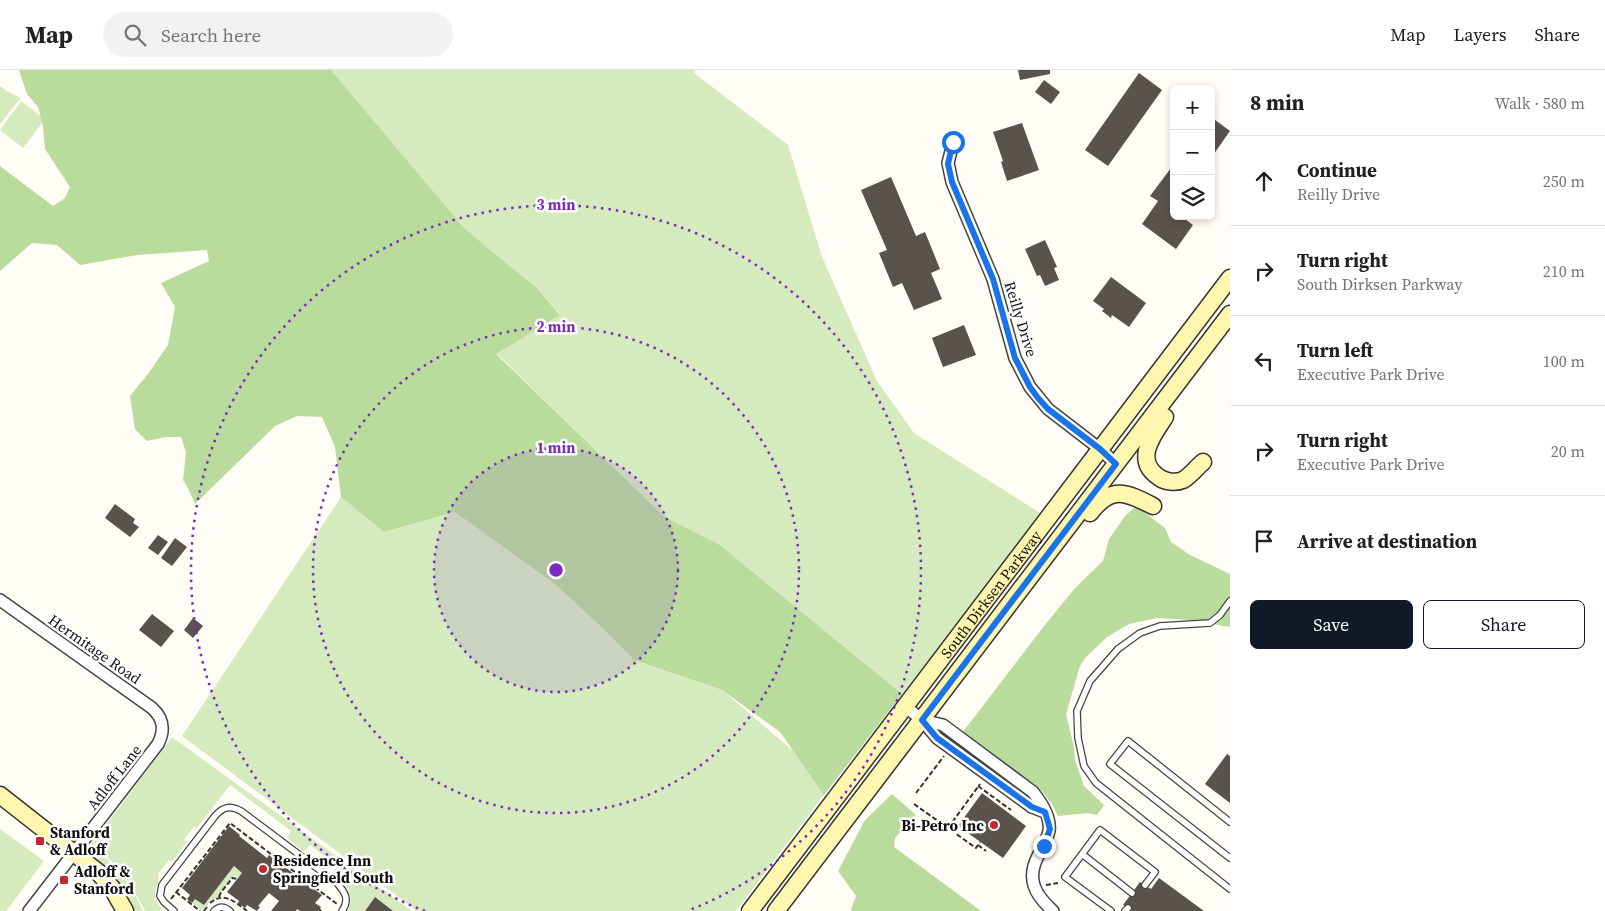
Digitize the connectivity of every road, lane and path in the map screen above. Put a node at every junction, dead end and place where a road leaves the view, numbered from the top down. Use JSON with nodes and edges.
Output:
{"nodes":[{"id":1,"x":953,"y":142,"type":"dead end"},
{"id":2,"x":1230,"y":278,"type":"edge"},
{"id":3,"x":1230,"y":314,"type":"edge"},
{"id":4,"x":1209,"y":342,"type":"junction"},
{"id":5,"x":1100,"y":449,"type":"junction"},
{"id":6,"x":1203,"y":462,"type":"dead end"},
{"id":7,"x":1116,"y":464,"type":"junction"},
{"id":8,"x":1154,"y":506,"type":"dead end"},
{"id":9,"x":0,"y":600,"type":"edge"},
{"id":10,"x":1230,"y":602,"type":"edge"},
{"id":11,"x":991,"y":628,"type":"junction"},
{"id":12,"x":905,"y":706,"type":"junction"},
{"id":13,"x":922,"y":720,"type":"junction"},
{"id":14,"x":164,"y":730,"type":"joint"},
{"id":15,"x":947,"y":752,"type":"dead end"},
{"id":16,"x":982,"y":782,"type":"dead end"},
{"id":17,"x":978,"y":786,"type":"junction"},
{"id":18,"x":916,"y":793,"type":"dead end"},
{"id":19,"x":0,"y":795,"type":"edge"},
{"id":20,"x":1008,"y":803,"type":"dead end"},
{"id":21,"x":914,"y":804,"type":"dead end"},
{"id":22,"x":1006,"y":806,"type":"junction"},
{"id":23,"x":1011,"y":810,"type":"dead end"},
{"id":24,"x":1230,"y":822,"type":"edge"},
{"id":25,"x":948,"y":828,"type":"junction"},
{"id":26,"x":808,"y":834,"type":"junction"},
{"id":27,"x":825,"y":847,"type":"junction"},
{"id":28,"x":986,"y":851,"type":"dead end"},
{"id":29,"x":74,"y":852,"type":"junction"},
{"id":30,"x":1082,"y":854,"type":"junction"},
{"id":31,"x":1230,"y":858,"type":"edge"},
{"id":32,"x":238,"y":879,"type":"dead end"},
{"id":33,"x":1058,"y":883,"type":"dead end"},
{"id":34,"x":1043,"y":885,"type":"dead end"},
{"id":35,"x":1145,"y":886,"type":"dead end"},
{"id":36,"x":1230,"y":889,"type":"edge"},
{"id":37,"x":176,"y":892,"type":"junction"},
{"id":38,"x":1132,"y":893,"type":"dead end"},
{"id":39,"x":219,"y":898,"type":"dead end"},
{"id":40,"x":170,"y":901,"type":"dead end"},
{"id":41,"x":337,"y":904,"type":"dead end"},
{"id":42,"x":246,"y":906,"type":"dead end"},
{"id":43,"x":244,"y":909,"type":"dead end"},
{"id":44,"x":29,"y":911,"type":"edge"},
{"id":45,"x":125,"y":911,"type":"edge"},
{"id":46,"x":174,"y":911,"type":"edge"},
{"id":47,"x":200,"y":911,"type":"edge"},
{"id":48,"x":214,"y":911,"type":"edge"},
{"id":49,"x":230,"y":911,"type":"edge"},
{"id":50,"x":342,"y":911,"type":"edge"},
{"id":51,"x":750,"y":911,"type":"edge"},
{"id":52,"x":776,"y":911,"type":"edge"},
{"id":53,"x":1053,"y":911,"type":"edge"},
{"id":54,"x":1111,"y":911,"type":"edge"}],
"edges":[{"from":1,"to":5,"type":"street","name":"Reilly Drive"},
{"from":2,"to":5,"type":"main road","name":"South Dirksen Parkway"},
{"from":3,"to":4,"type":"main road","name":"South Dirksen Parkway"},
{"from":4,"to":6,"type":"main road"},
{"from":4,"to":7,"type":"main road","name":"South Dirksen Parkway"},
{"from":5,"to":7,"type":"street","name":"Reilly Drive"},
{"from":5,"to":12,"type":"main road","name":"South Dirksen Parkway"},
{"from":7,"to":11,"type":"main road","name":"South Dirksen Parkway"},
{"from":8,"to":11,"type":"main road"},
{"from":9,"to":14,"type":"street","name":"Hermitage Road"},
{"from":10,"to":36,"type":"lane"},
{"from":11,"to":13,"type":"main road","name":"South Dirksen Parkway"},
{"from":12,"to":13,"type":"street"},
{"from":12,"to":26,"type":"main road","name":"South Dirksen Parkway"},
{"from":13,"to":27,"type":"main road","name":"South Dirksen Parkway"},
{"from":13,"to":53,"type":"street"},
{"from":14,"to":29,"type":"street","name":"Adloff Lane"},
{"from":15,"to":18,"type":"path"},
{"from":16,"to":17,"type":"path"},
{"from":17,"to":22,"type":"path"},
{"from":17,"to":25,"type":"path"},
{"from":19,"to":29,"type":"main road"},
{"from":20,"to":22,"type":"path"},
{"from":21,"to":25,"type":"path"},
{"from":22,"to":23,"type":"path"},
{"from":24,"to":31,"type":"lane"},
{"from":25,"to":28,"type":"path"},
{"from":26,"to":27,"type":"street"},
{"from":26,"to":51,"type":"main road","name":"South Dirksen Parkway"},
{"from":27,"to":52,"type":"main road","name":"South Dirksen Parkway"},
{"from":29,"to":44,"type":"street","name":"Adloff Lane"},
{"from":29,"to":45,"type":"main road"},
{"from":30,"to":35,"type":"lane"},
{"from":30,"to":38,"type":"lane"},
{"from":30,"to":54,"type":"lane"},
{"from":32,"to":39,"type":"path"},
{"from":33,"to":34,"type":"path"},
{"from":37,"to":40,"type":"path"},
{"from":37,"to":41,"type":"path"},
{"from":37,"to":47,"type":"path"},
{"from":42,"to":43,"type":"path"},
{"from":46,"to":50,"type":"lane"},
{"from":48,"to":49,"type":"lane"}]}
